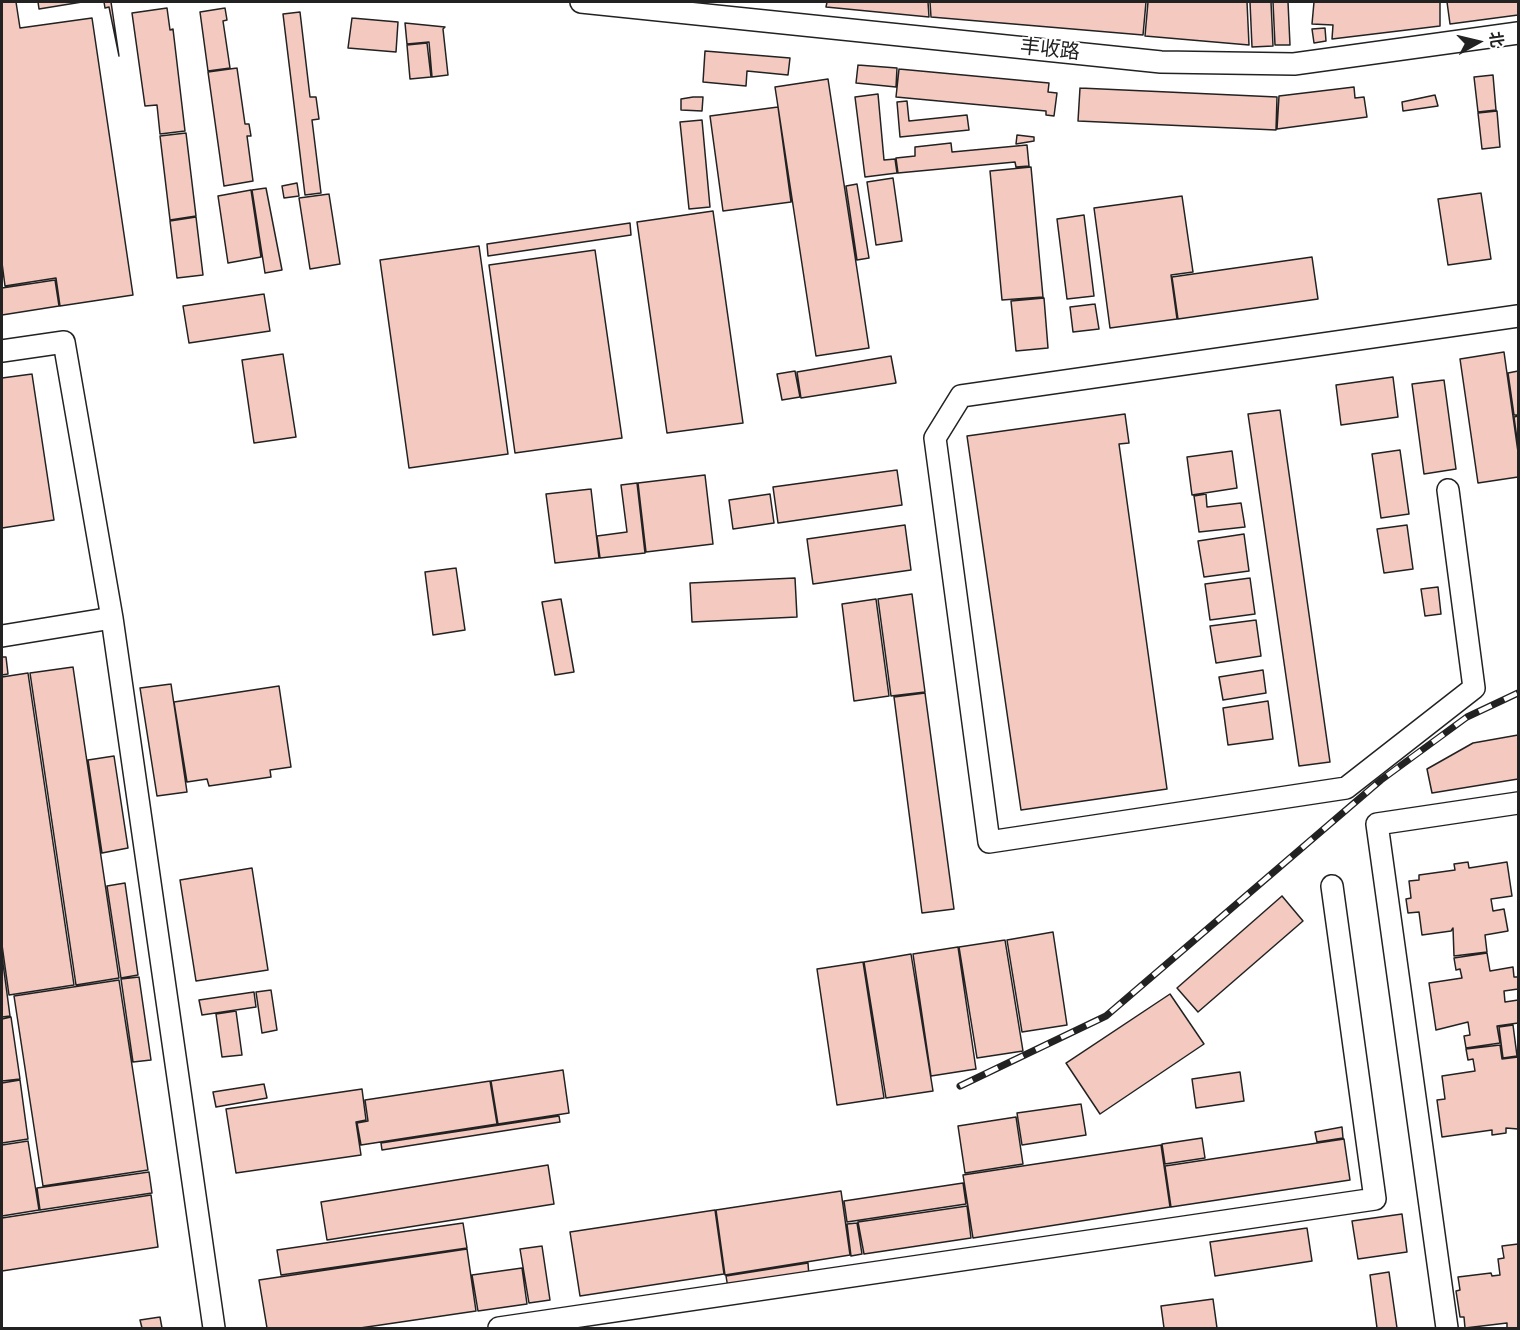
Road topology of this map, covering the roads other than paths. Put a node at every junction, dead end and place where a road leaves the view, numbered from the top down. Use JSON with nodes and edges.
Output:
{"nodes":[{"id":1,"x":581,"y":2,"type":"edge"},
{"id":2,"x":1518,"y":33,"type":"edge"},
{"id":3,"x":1518,"y":316,"type":"edge"},
{"id":4,"x":2,"y":351,"type":"edge"},
{"id":5,"x":1448,"y":490,"type":"dead end"},
{"id":6,"x":112,"y":618,"type":"junction"},
{"id":7,"x":2,"y":636,"type":"edge"},
{"id":8,"x":1518,"y":803,"type":"edge"},
{"id":9,"x":1332,"y":886,"type":"dead end"},
{"id":10,"x":214,"y":1329,"type":"edge"},
{"id":11,"x":499,"y":1329,"type":"edge"},
{"id":12,"x":1447,"y":1329,"type":"edge"}],
"edges":[{"from":1,"to":2,"type":"street","name":"丰收路"},
{"from":3,"to":5,"type":"street"},
{"from":4,"to":6,"type":"street"},
{"from":6,"to":7,"type":"street"},
{"from":6,"to":10,"type":"street"},
{"from":8,"to":12,"type":"street"},
{"from":9,"to":11,"type":"street"}]}
